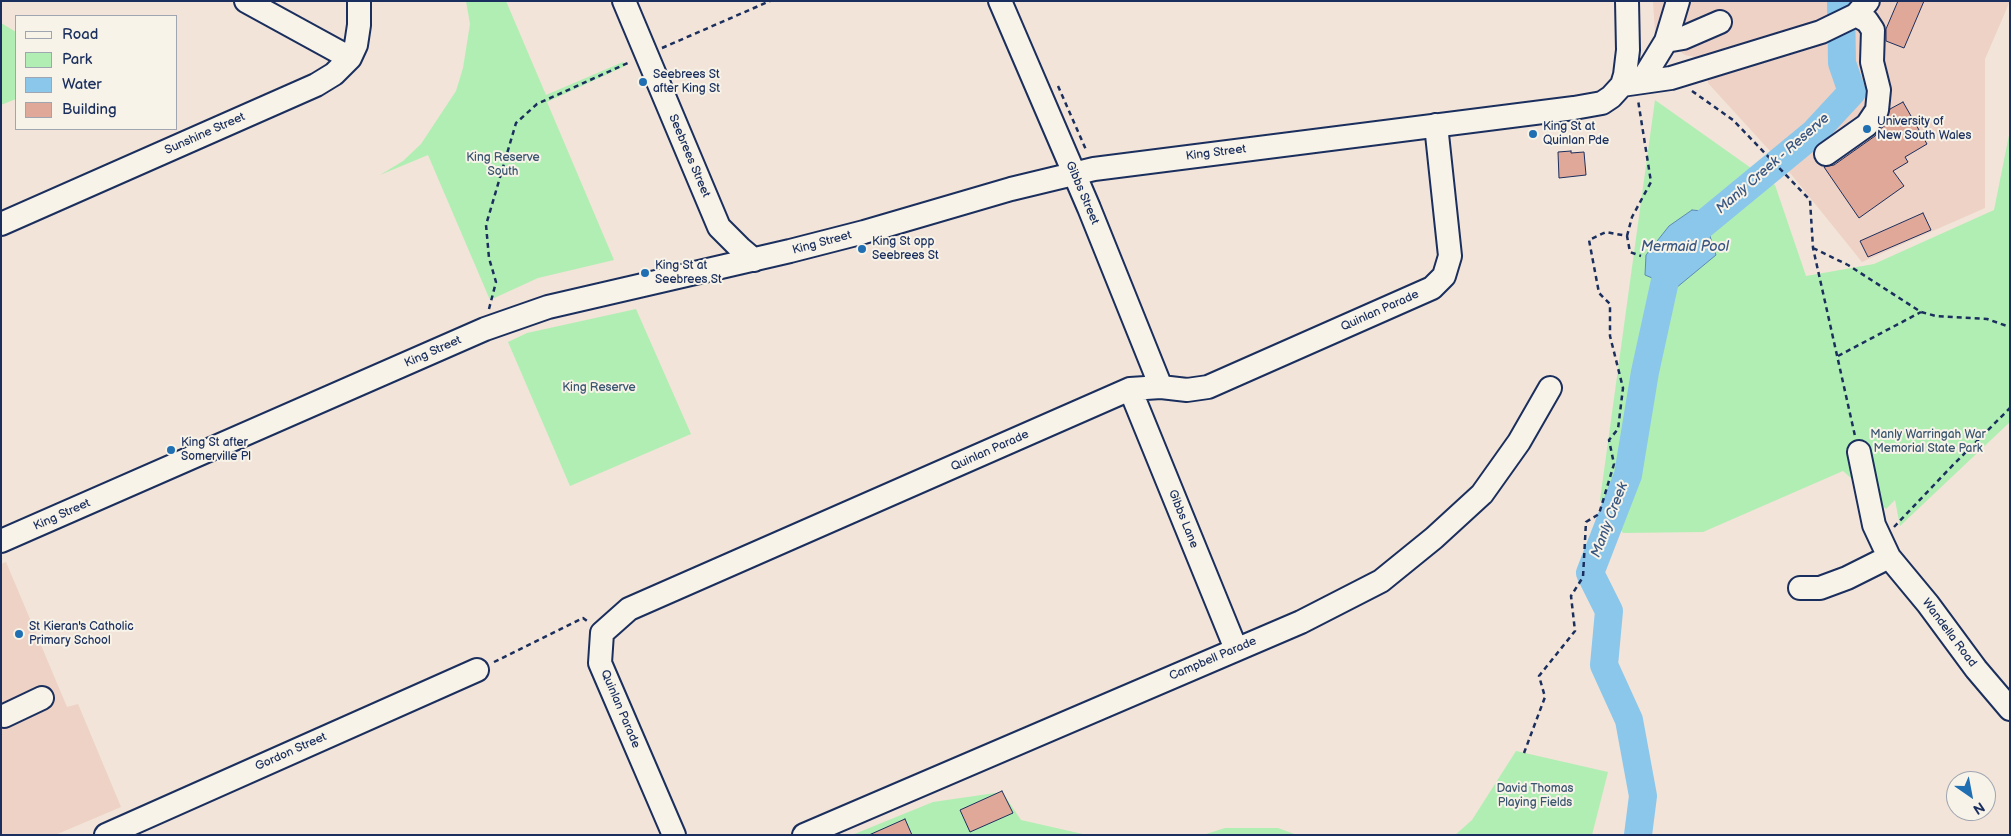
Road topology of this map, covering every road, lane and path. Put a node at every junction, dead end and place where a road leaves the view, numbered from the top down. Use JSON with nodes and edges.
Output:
{"nodes":[{"id":1,"x":246,"y":1,"type":"edge"},
{"id":2,"x":358,"y":1,"type":"edge"},
{"id":3,"x":624,"y":1,"type":"edge"},
{"id":4,"x":770,"y":1,"type":"edge"},
{"id":5,"x":1000,"y":1,"type":"edge"},
{"id":6,"x":1627,"y":1,"type":"edge"},
{"id":7,"x":1678,"y":1,"type":"edge"},
{"id":8,"x":1862,"y":8,"type":"edge"},
{"id":9,"x":1720,"y":22,"type":"dead end"},
{"id":10,"x":1666,"y":41,"type":"junction"},
{"id":11,"x":647,"y":55,"type":"junction"},
{"id":12,"x":350,"y":58,"type":"junction"},
{"id":13,"x":1671,"y":78,"type":"junction"},
{"id":14,"x":1631,"y":83,"type":"junction"},
{"id":15,"x":1436,"y":125,"type":"junction"},
{"id":16,"x":1826,"y":154,"type":"dead end"},
{"id":17,"x":1073,"y":173,"type":"junction"},
{"id":18,"x":1,"y":224,"type":"edge"},
{"id":19,"x":719,"y":227,"type":"junction"},
{"id":20,"x":1627,"y":236,"type":"junction"},
{"id":21,"x":1813,"y":248,"type":"junction"},
{"id":22,"x":1640,"y":256,"type":"dead end"},
{"id":23,"x":754,"y":260,"type":"junction"},
{"id":24,"x":711,"y":270,"type":"junction"},
{"id":25,"x":488,"y":312,"type":"dead end"},
{"id":26,"x":1921,"y":312,"type":"junction"},
{"id":27,"x":2010,"y":327,"type":"edge"},
{"id":28,"x":1838,"y":356,"type":"junction"},
{"id":29,"x":1161,"y":387,"type":"junction"},
{"id":30,"x":1550,"y":388,"type":"dead end"},
{"id":31,"x":1130,"y":389,"type":"junction"},
{"id":32,"x":2010,"y":408,"type":"edge"},
{"id":33,"x":1858,"y":452,"type":"joint"},
{"id":34,"x":1,"y":541,"type":"edge"},
{"id":35,"x":1885,"y":549,"type":"junction"},
{"id":36,"x":1800,"y":588,"type":"dead end"},
{"id":37,"x":602,"y":633,"type":"junction"},
{"id":38,"x":1236,"y":649,"type":"junction"},
{"id":39,"x":476,"y":670,"type":"joint"},
{"id":40,"x":42,"y":698,"type":"dead end"},
{"id":41,"x":2010,"y":709,"type":"edge"},
{"id":42,"x":4,"y":716,"type":"dead end"},
{"id":43,"x":1524,"y":753,"type":"dead end"},
{"id":44,"x":106,"y":835,"type":"edge"},
{"id":45,"x":674,"y":835,"type":"edge"},
{"id":46,"x":804,"y":835,"type":"edge"}],
"edges":[{"from":1,"to":12,"type":"street"},
{"from":2,"to":12,"type":"street","name":"Sunshine Street"},
{"from":3,"to":11,"type":"street","name":"Seebrees Street"},
{"from":4,"to":11,"type":"path"},
{"from":5,"to":17,"type":"street","name":"Gibbs Street"},
{"from":6,"to":14,"type":"street"},
{"from":7,"to":10,"type":"street","name":"King Street"},
{"from":8,"to":13,"type":"street"},
{"from":8,"to":16,"type":"street"},
{"from":9,"to":10,"type":"street"},
{"from":10,"to":14,"type":"street","name":"King Street"},
{"from":11,"to":19,"type":"street","name":"Seebrees Street"},
{"from":11,"to":25,"type":"path"},
{"from":12,"to":18,"type":"street","name":"Sunshine Street"},
{"from":13,"to":14,"type":"street"},
{"from":13,"to":21,"type":"path"},
{"from":14,"to":15,"type":"street","name":"King Street"},
{"from":14,"to":20,"type":"path"},
{"from":15,"to":17,"type":"street","name":"King Street"},
{"from":15,"to":29,"type":"street","name":"Quinlan Parade"},
{"from":17,"to":23,"type":"street","name":"King Street"},
{"from":17,"to":29,"type":"street","name":"Gibbs Street"},
{"from":19,"to":23,"type":"street","name":"Seebrees Street"},
{"from":19,"to":24,"type":"street","name":"Seebrees Street"},
{"from":20,"to":22,"type":"path"},
{"from":20,"to":43,"type":"path"},
{"from":21,"to":26,"type":"path"},
{"from":21,"to":28,"type":"path"},
{"from":23,"to":24,"type":"street","name":"King Street"},
{"from":24,"to":34,"type":"street","name":"King Street"},
{"from":26,"to":27,"type":"path"},
{"from":26,"to":28,"type":"path"},
{"from":28,"to":33,"type":"path"},
{"from":29,"to":31,"type":"street","name":"Quinlan Parade"},
{"from":30,"to":38,"type":"street","name":"Campbell Parade"},
{"from":31,"to":37,"type":"street","name":"Quinlan Parade"},
{"from":31,"to":38,"type":"street","name":"Gibbs Lane"},
{"from":32,"to":35,"type":"path"},
{"from":33,"to":35,"type":"street","name":"Wandella Road"},
{"from":35,"to":36,"type":"street"},
{"from":35,"to":41,"type":"street","name":"Wandella Road"},
{"from":37,"to":39,"type":"path"},
{"from":37,"to":45,"type":"street","name":"Quinlan Parade"},
{"from":38,"to":46,"type":"street","name":"Campbell Parade"},
{"from":39,"to":44,"type":"street","name":"Gordon Street"},
{"from":40,"to":42,"type":"street"}]}
